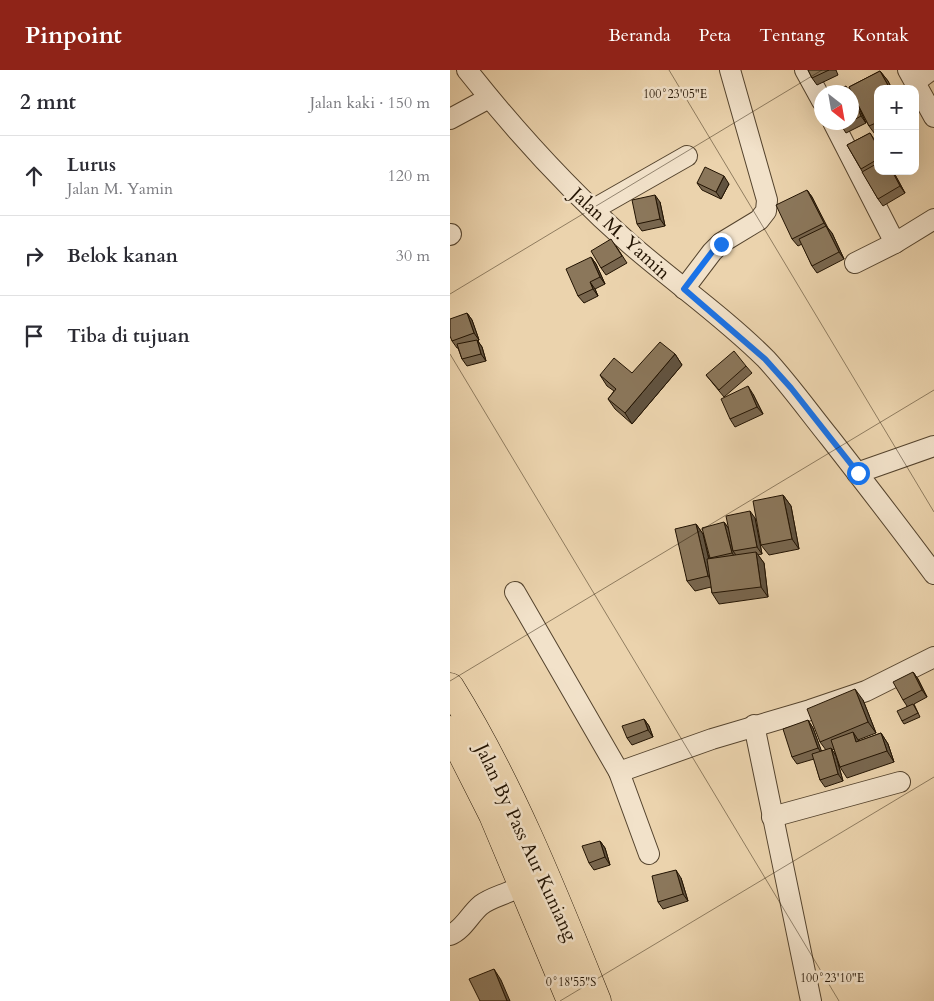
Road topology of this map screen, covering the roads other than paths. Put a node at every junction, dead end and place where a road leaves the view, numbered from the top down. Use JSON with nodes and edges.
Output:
{"nodes":[{"id":1,"x":467,"y":70,"type":"edge"},
{"id":2,"x":730,"y":70,"type":"edge"},
{"id":3,"x":806,"y":70,"type":"edge"},
{"id":4,"x":931,"y":70,"type":"edge"},
{"id":5,"x":911,"y":76,"type":"edge"},
{"id":6,"x":814,"y":86,"type":"edge"},
{"id":7,"x":489,"y":98,"type":"junction"},
{"id":8,"x":934,"y":117,"type":"edge"},
{"id":9,"x":450,"y":119,"type":"edge"},
{"id":10,"x":837,"y":130,"type":"edge"},
{"id":11,"x":687,"y":156,"type":"dead end"},
{"id":12,"x":594,"y":210,"type":"junction"},
{"id":13,"x":934,"y":219,"type":"edge"},
{"id":14,"x":896,"y":243,"type":"junction"},
{"id":15,"x":856,"y":262,"type":"dead end"},
{"id":16,"x":684,"y":289,"type":"junction"},
{"id":17,"x":934,"y":446,"type":"edge"},
{"id":18,"x":858,"y":473,"type":"junction"},
{"id":19,"x":934,"y":574,"type":"edge"},
{"id":20,"x":515,"y":592,"type":"dead end"},
{"id":21,"x":934,"y":657,"type":"edge"},
{"id":22,"x":450,"y":687,"type":"edge"},
{"id":23,"x":450,"y":710,"type":"edge"},
{"id":24,"x":754,"y":725,"type":"junction"},
{"id":25,"x":450,"y":730,"type":"edge"},
{"id":26,"x":450,"y":754,"type":"edge"},
{"id":27,"x":619,"y":772,"type":"junction"},
{"id":28,"x":900,"y":782,"type":"dead end"},
{"id":29,"x":772,"y":817,"type":"junction"},
{"id":30,"x":649,"y":854,"type":"dead end"},
{"id":31,"x":513,"y":890,"type":"junction"},
{"id":32,"x":450,"y":936,"type":"edge"},
{"id":33,"x":559,"y":1001,"type":"edge"},
{"id":34,"x":571,"y":1001,"type":"edge"},
{"id":35,"x":582,"y":1001,"type":"edge"},
{"id":36,"x":597,"y":1001,"type":"edge"},
{"id":37,"x":811,"y":1001,"type":"edge"}],
"edges":[{"from":1,"to":7,"type":"street","name":"Jalan M. Yamin"},
{"from":2,"to":16,"type":"street"},
{"from":3,"to":6,"type":"street"},
{"from":4,"to":5,"type":"street"},
{"from":5,"to":8,"type":"street"},
{"from":7,"to":9,"type":"street"},
{"from":7,"to":12,"type":"street","name":"Jalan M. Yamin"},
{"from":10,"to":14,"type":"street"},
{"from":11,"to":12,"type":"street"},
{"from":12,"to":16,"type":"street","name":"Jalan M. Yamin"},
{"from":13,"to":14,"type":"street"},
{"from":14,"to":15,"type":"street"},
{"from":16,"to":18,"type":"street","name":"Jalan M. Yamin"},
{"from":17,"to":18,"type":"street"},
{"from":18,"to":19,"type":"street","name":"Jalan M. Yamin"},
{"from":20,"to":27,"type":"street"},
{"from":21,"to":24,"type":"street"},
{"from":22,"to":36,"type":"highway","name":"Jalan By Pass Aur Kuniang"},
{"from":23,"to":35,"type":"highway","name":"Jalan By Pass Aur Kuniang"},
{"from":24,"to":27,"type":"street"},
{"from":24,"to":29,"type":"street"},
{"from":25,"to":34,"type":"highway","name":"Jalan By Pass Aur Kuniang"},
{"from":26,"to":31,"type":"highway","name":"Jalan By Pass Aur Kuniang"},
{"from":27,"to":30,"type":"street"},
{"from":28,"to":29,"type":"street"},
{"from":29,"to":37,"type":"street"},
{"from":31,"to":32,"type":"street"},
{"from":31,"to":33,"type":"highway","name":"Jalan By Pass Aur Kuniang"}]}
